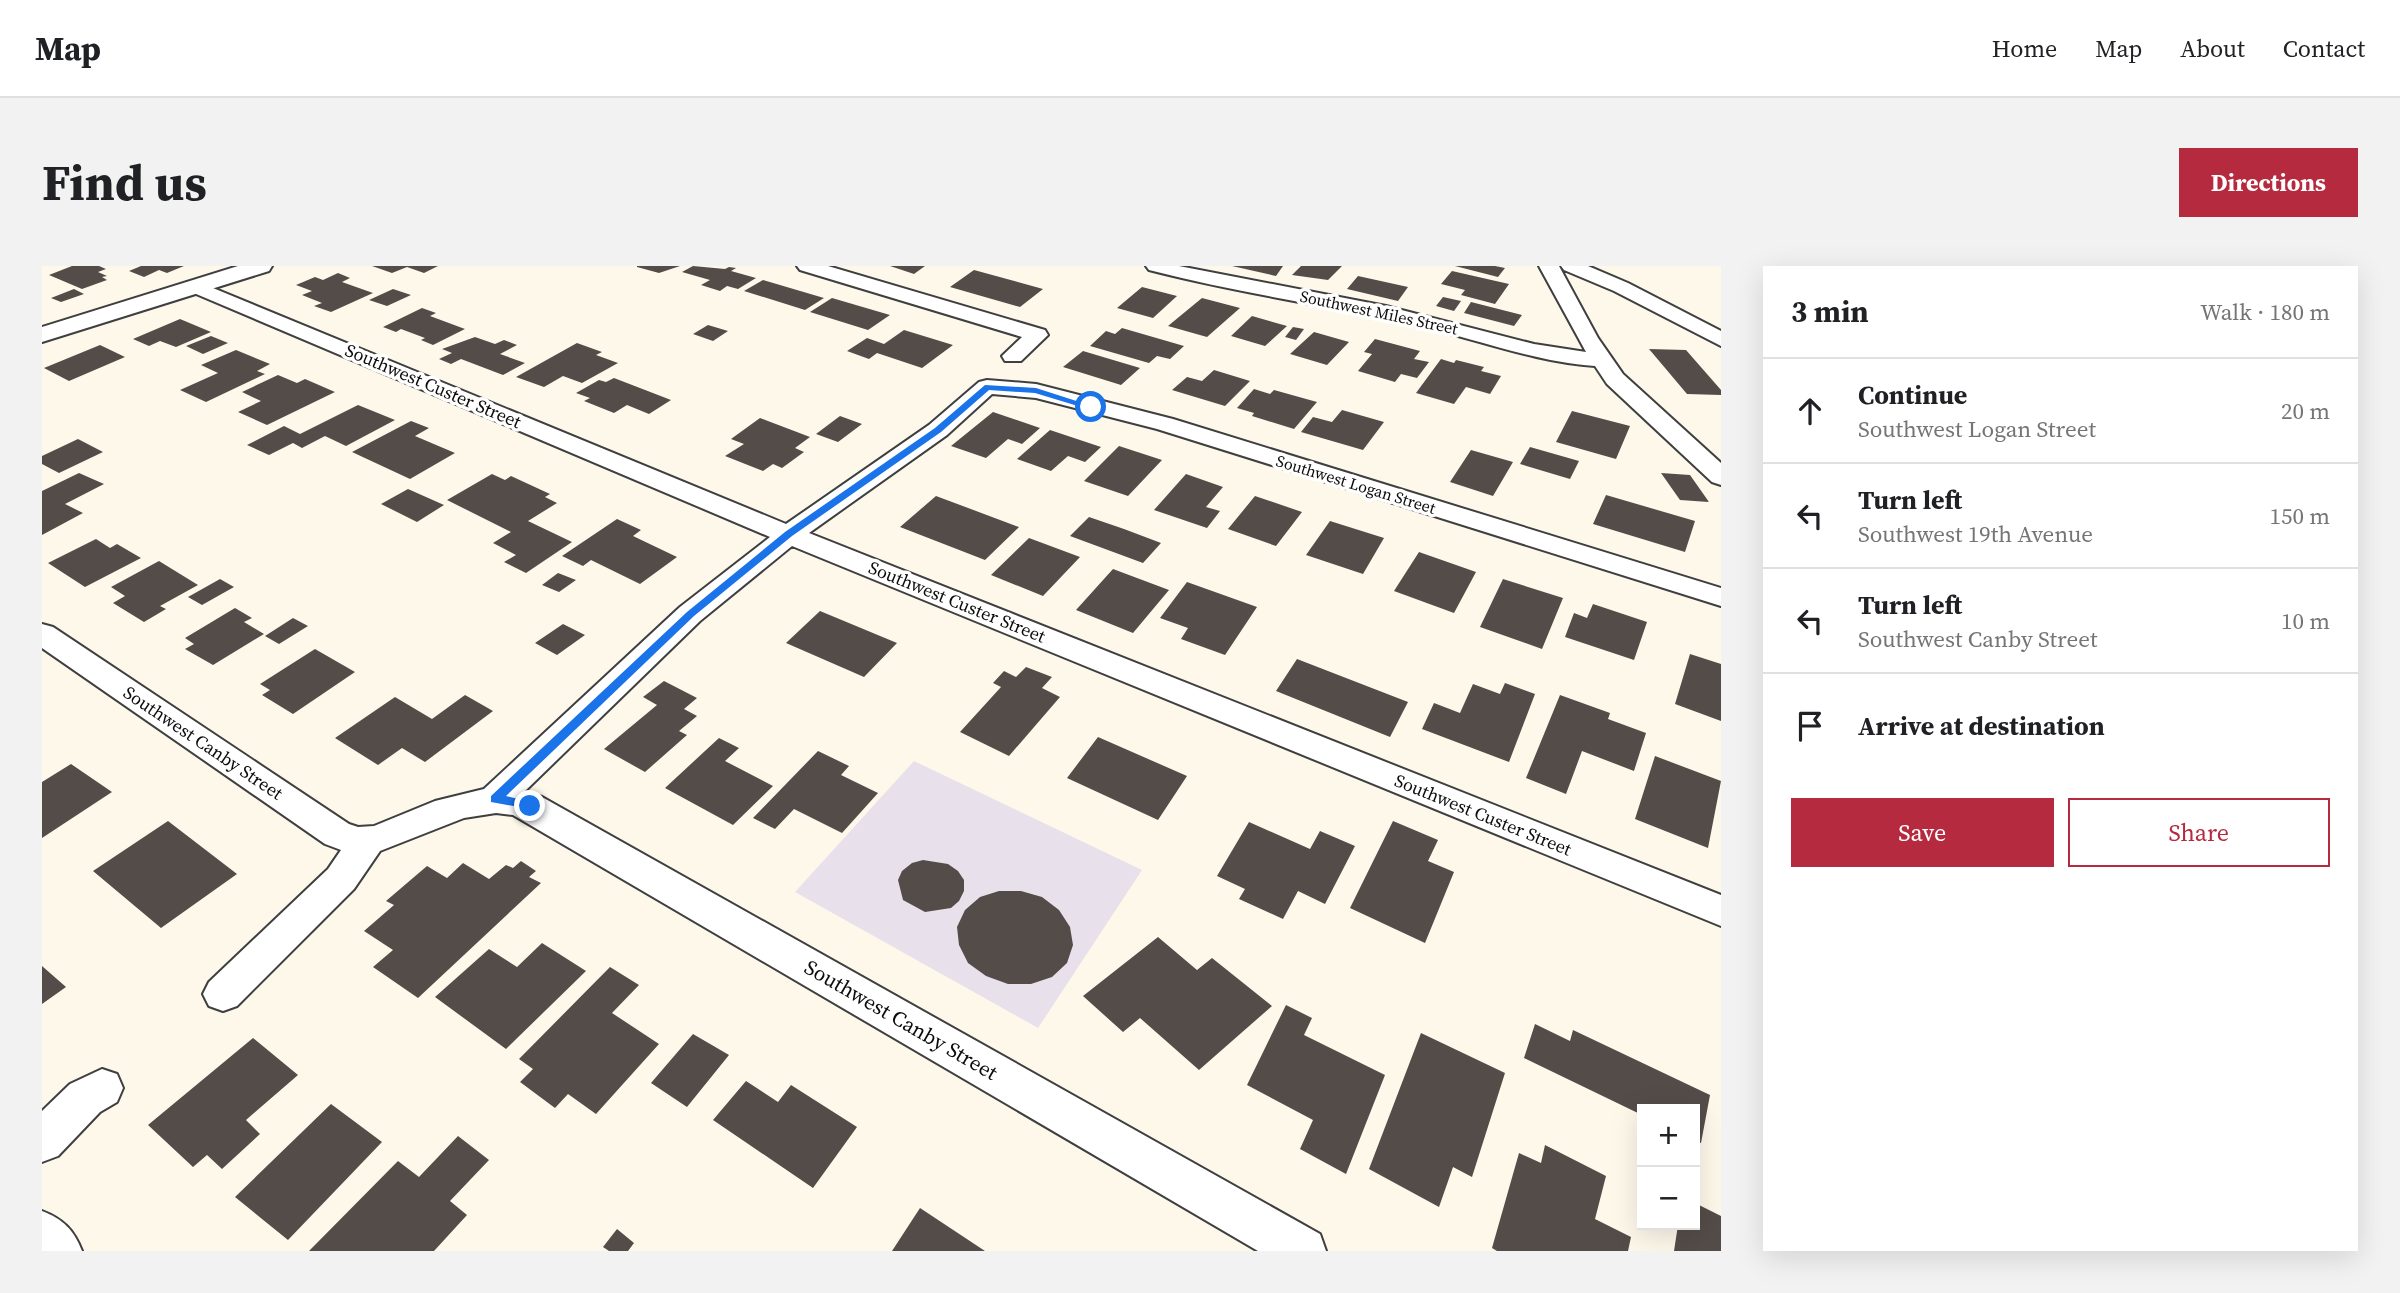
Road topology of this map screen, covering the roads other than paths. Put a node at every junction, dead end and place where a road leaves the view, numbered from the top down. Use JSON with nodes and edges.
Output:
{"nodes":[{"id":1,"x":261,"y":266,"type":"edge"},
{"id":2,"x":807,"y":266,"type":"edge"},
{"id":3,"x":1156,"y":266,"type":"edge"},
{"id":4,"x":1549,"y":266,"type":"edge"},
{"id":5,"x":1571,"y":266,"type":"edge"},
{"id":6,"x":196,"y":287,"type":"junction"},
{"id":7,"x":42,"y":335,"type":"edge"},
{"id":8,"x":1721,"y":340,"type":"edge"},
{"id":9,"x":1013,"y":356,"type":"dead end"},
{"id":10,"x":1601,"y":360,"type":"junction"},
{"id":11,"x":1721,"y":477,"type":"edge"},
{"id":12,"x":789,"y":534,"type":"junction"},
{"id":13,"x":1721,"y":597,"type":"edge"},
{"id":14,"x":42,"y":634,"type":"edge"},
{"id":15,"x":495,"y":799,"type":"junction"},
{"id":16,"x":368,"y":840,"type":"junction"},
{"id":17,"x":1721,"y":911,"type":"edge"},
{"id":18,"x":223,"y":994,"type":"dead end"},
{"id":19,"x":102,"y":1088,"type":"dead end"},
{"id":20,"x":42,"y":1141,"type":"edge"},
{"id":21,"x":42,"y":1234,"type":"edge"},
{"id":22,"x":59,"y":1251,"type":"edge"},
{"id":23,"x":1303,"y":1251,"type":"edge"}],
"edges":[{"from":1,"to":6,"type":"street"},
{"from":2,"to":9,"type":"street"},
{"from":3,"to":10,"type":"street","name":"Southwest Miles Street"},
{"from":4,"to":10,"type":"street"},
{"from":5,"to":8,"type":"street"},
{"from":6,"to":7,"type":"street"},
{"from":6,"to":12,"type":"street","name":"Southwest Custer Street"},
{"from":10,"to":11,"type":"street"},
{"from":12,"to":13,"type":"street","name":"Southwest Logan Street"},
{"from":12,"to":15,"type":"street"},
{"from":12,"to":17,"type":"street","name":"Southwest Custer Street"},
{"from":14,"to":16,"type":"street","name":"Southwest Canby Street"},
{"from":15,"to":16,"type":"street"},
{"from":15,"to":23,"type":"street","name":"Southwest Canby Street"},
{"from":16,"to":18,"type":"street"},
{"from":19,"to":20,"type":"street"},
{"from":21,"to":22,"type":"street"}]}
